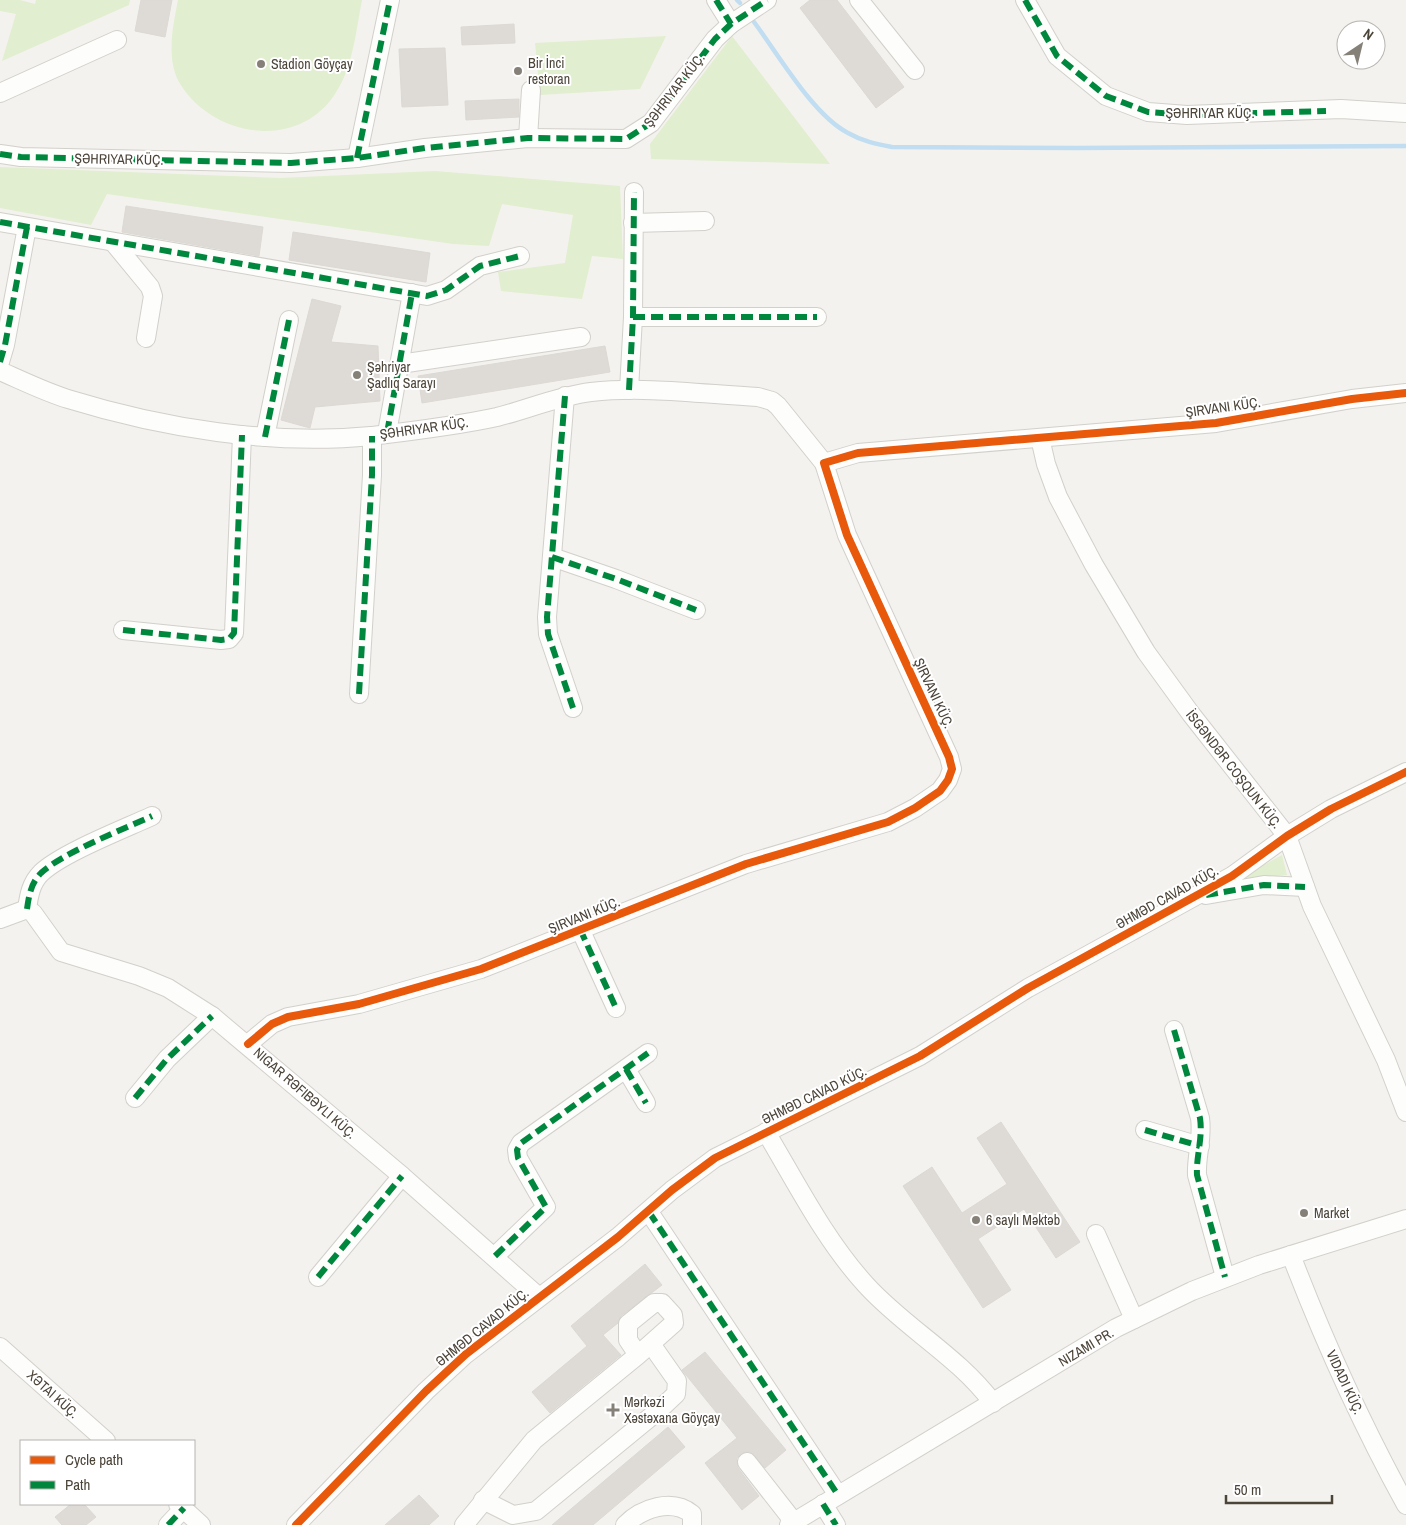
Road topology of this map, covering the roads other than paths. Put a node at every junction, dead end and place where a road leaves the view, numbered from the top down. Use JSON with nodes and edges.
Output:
{"nodes":[{"id":1,"x":390,"y":0,"type":"edge"},
{"id":2,"x":716,"y":0,"type":"edge"},
{"id":3,"x":767,"y":0,"type":"edge"},
{"id":4,"x":859,"y":0,"type":"edge"},
{"id":5,"x":1025,"y":0,"type":"edge"},
{"id":6,"x":731,"y":24,"type":"junction"},
{"id":7,"x":117,"y":40,"type":"dead end"},
{"id":8,"x":915,"y":70,"type":"dead end"},
{"id":9,"x":531,"y":90,"type":"dead end"},
{"id":10,"x":0,"y":93,"type":"edge"},
{"id":11,"x":1406,"y":114,"type":"edge"},
{"id":12,"x":528,"y":138,"type":"junction"},
{"id":13,"x":0,"y":154,"type":"edge"},
{"id":14,"x":357,"y":158,"type":"junction"},
{"id":15,"x":634,"y":192,"type":"dead end"},
{"id":16,"x":705,"y":221,"type":"dead end"},
{"id":17,"x":0,"y":222,"type":"edge"},
{"id":18,"x":633,"y":223,"type":"junction"},
{"id":19,"x":27,"y":227,"type":"junction"},
{"id":20,"x":113,"y":242,"type":"junction"},
{"id":21,"x":520,"y":256,"type":"dead end"},
{"id":22,"x":412,"y":294,"type":"junction"},
{"id":23,"x":633,"y":317,"type":"junction"},
{"id":24,"x":817,"y":317,"type":"dead end"},
{"id":25,"x":289,"y":320,"type":"dead end"},
{"id":26,"x":580,"y":337,"type":"dead end"},
{"id":27,"x":146,"y":338,"type":"dead end"},
{"id":28,"x":0,"y":362,"type":"edge"},
{"id":29,"x":400,"y":364,"type":"junction"},
{"id":30,"x":0,"y":371,"type":"edge"},
{"id":31,"x":629,"y":390,"type":"junction"},
{"id":32,"x":1406,"y":394,"type":"edge"},
{"id":33,"x":565,"y":396,"type":"junction"},
{"id":34,"x":379,"y":434,"type":"junction"},
{"id":35,"x":242,"y":435,"type":"junction"},
{"id":36,"x":265,"y":436,"type":"junction"},
{"id":37,"x":1040,"y":438,"type":"junction"},
{"id":38,"x":824,"y":463,"type":"junction"},
{"id":39,"x":552,"y":557,"type":"junction"},
{"id":40,"x":696,"y":610,"type":"dead end"},
{"id":41,"x":123,"y":630,"type":"dead end"},
{"id":42,"x":359,"y":694,"type":"dead end"},
{"id":43,"x":573,"y":708,"type":"dead end"},
{"id":44,"x":1406,"y":772,"type":"edge"},
{"id":45,"x":152,"y":816,"type":"dead end"},
{"id":46,"x":1287,"y":836,"type":"junction"},
{"id":47,"x":1305,"y":887,"type":"junction"},
{"id":48,"x":1193,"y":898,"type":"junction"},
{"id":49,"x":27,"y":908,"type":"junction"},
{"id":50,"x":0,"y":919,"type":"edge"},
{"id":51,"x":580,"y":929,"type":"junction"},
{"id":52,"x":616,"y":1008,"type":"dead end"},
{"id":53,"x":212,"y":1016,"type":"junction"},
{"id":54,"x":1174,"y":1030,"type":"dead end"},
{"id":55,"x":248,"y":1044,"type":"junction"},
{"id":56,"x":648,"y":1053,"type":"dead end"},
{"id":57,"x":626,"y":1069,"type":"junction"},
{"id":58,"x":135,"y":1098,"type":"dead end"},
{"id":59,"x":646,"y":1103,"type":"dead end"},
{"id":60,"x":1406,"y":1112,"type":"edge"},
{"id":61,"x":1145,"y":1130,"type":"dead end"},
{"id":62,"x":766,"y":1132,"type":"junction"},
{"id":63,"x":1200,"y":1146,"type":"junction"},
{"id":64,"x":402,"y":1176,"type":"junction"},
{"id":65,"x":649,"y":1212,"type":"junction"},
{"id":66,"x":1406,"y":1219,"type":"edge"},
{"id":67,"x":1096,"y":1234,"type":"dead end"},
{"id":68,"x":1291,"y":1255,"type":"junction"},
{"id":69,"x":495,"y":1256,"type":"junction"},
{"id":70,"x":1225,"y":1277,"type":"junction"},
{"id":71,"x":318,"y":1278,"type":"dead end"},
{"id":72,"x":539,"y":1297,"type":"junction"},
{"id":73,"x":1134,"y":1319,"type":"junction"},
{"id":74,"x":0,"y":1347,"type":"edge"},
{"id":75,"x":993,"y":1403,"type":"junction"},
{"id":76,"x":105,"y":1440,"type":"edge"},
{"id":77,"x":747,"y":1462,"type":"dead end"},
{"id":78,"x":483,"y":1500,"type":"junction"},
{"id":79,"x":831,"y":1500,"type":"junction"},
{"id":80,"x":1406,"y":1505,"type":"edge"},
{"id":81,"x":181,"y":1506,"type":"edge"},
{"id":82,"x":791,"y":1524,"type":"edge"},
{"id":83,"x":168,"y":1525,"type":"edge"},
{"id":84,"x":201,"y":1525,"type":"edge"},
{"id":85,"x":296,"y":1525,"type":"edge"},
{"id":86,"x":464,"y":1525,"type":"edge"},
{"id":87,"x":624,"y":1525,"type":"edge"},
{"id":88,"x":692,"y":1525,"type":"edge"},
{"id":89,"x":836,"y":1525,"type":"edge"}],
"edges":[{"from":1,"to":14,"type":"street"},
{"from":2,"to":6,"type":"street"},
{"from":3,"to":6,"type":"street","name":"ŞƏHRIYAR KÜÇ."},
{"from":4,"to":8,"type":"street"},
{"from":5,"to":11,"type":"street","name":"ŞƏHRIYAR KÜÇ."},
{"from":6,"to":12,"type":"street","name":"ŞƏHRIYAR KÜÇ."},
{"from":7,"to":10,"type":"street"},
{"from":9,"to":12,"type":"street"},
{"from":12,"to":14,"type":"street","name":"ŞƏHRIYAR KÜÇ."},
{"from":13,"to":14,"type":"street","name":"ŞƏHRIYAR KÜÇ."},
{"from":15,"to":18,"type":"street"},
{"from":16,"to":18,"type":"street"},
{"from":17,"to":19,"type":"street"},
{"from":18,"to":23,"type":"street"},
{"from":19,"to":20,"type":"street"},
{"from":19,"to":28,"type":"street"},
{"from":20,"to":22,"type":"street"},
{"from":20,"to":27,"type":"street"},
{"from":21,"to":22,"type":"street"},
{"from":22,"to":29,"type":"street"},
{"from":23,"to":24,"type":"street"},
{"from":23,"to":31,"type":"street"},
{"from":25,"to":36,"type":"street"},
{"from":26,"to":29,"type":"street"},
{"from":29,"to":34,"type":"street"},
{"from":30,"to":35,"type":"street","name":"ŞƏHRIYAR KÜÇ."},
{"from":31,"to":33,"type":"street","name":"ŞƏHRIYAR KÜÇ."},
{"from":31,"to":38,"type":"street","name":"ŞƏHRIYAR KÜÇ."},
{"from":32,"to":37,"type":"street","name":"ŞIRVANI KÜÇ."},
{"from":33,"to":34,"type":"street","name":"ŞƏHRIYAR KÜÇ."},
{"from":33,"to":39,"type":"street"},
{"from":34,"to":36,"type":"street","name":"ŞƏHRIYAR KÜÇ."},
{"from":34,"to":42,"type":"street"},
{"from":35,"to":36,"type":"street","name":"ŞƏHRIYAR KÜÇ."},
{"from":35,"to":41,"type":"street"},
{"from":37,"to":38,"type":"street","name":"ŞIRVANI KÜÇ."},
{"from":37,"to":46,"type":"street","name":"İSGƏNDƏR COŞQUN KÜÇ."},
{"from":38,"to":51,"type":"street","name":"ŞIRVANI KÜÇ."},
{"from":39,"to":40,"type":"street"},
{"from":39,"to":43,"type":"street"},
{"from":44,"to":46,"type":"street","name":"ƏHMƏD CAVAD KÜÇ."},
{"from":45,"to":49,"type":"street"},
{"from":46,"to":47,"type":"street","name":"İSGƏNDƏR COŞQUN KÜÇ."},
{"from":46,"to":48,"type":"street","name":"ƏHMƏD CAVAD KÜÇ."},
{"from":47,"to":48,"type":"street"},
{"from":47,"to":60,"type":"street","name":"İSGƏNDƏR COŞQUN KÜÇ."},
{"from":48,"to":62,"type":"street","name":"ƏHMƏD CAVAD KÜÇ."},
{"from":49,"to":50,"type":"street"},
{"from":49,"to":53,"type":"street","name":"NIGAR RƏFIBƏYLI KÜÇ."},
{"from":51,"to":52,"type":"street"},
{"from":51,"to":55,"type":"street","name":"ŞIRVANI KÜÇ."},
{"from":53,"to":55,"type":"street","name":"NIGAR RƏFIBƏYLI KÜÇ."},
{"from":53,"to":58,"type":"street"},
{"from":54,"to":63,"type":"street"},
{"from":55,"to":64,"type":"street","name":"NIGAR RƏFIBƏYLI KÜÇ."},
{"from":56,"to":57,"type":"street"},
{"from":57,"to":59,"type":"street"},
{"from":57,"to":69,"type":"street"},
{"from":61,"to":63,"type":"street"},
{"from":62,"to":65,"type":"street","name":"ƏHMƏD CAVAD KÜÇ."},
{"from":62,"to":75,"type":"street"},
{"from":63,"to":70,"type":"street"},
{"from":64,"to":69,"type":"street","name":"NIGAR RƏFIBƏYLI KÜÇ."},
{"from":64,"to":71,"type":"street"},
{"from":65,"to":72,"type":"street","name":"ƏHMƏD CAVAD KÜÇ."},
{"from":65,"to":79,"type":"street"},
{"from":66,"to":68,"type":"street","name":"NIZAMI PR."},
{"from":67,"to":73,"type":"street"},
{"from":68,"to":70,"type":"street","name":"NIZAMI PR."},
{"from":68,"to":80,"type":"street","name":"VIDADI KÜÇ."},
{"from":69,"to":72,"type":"street","name":"NIGAR RƏFIBƏYLI KÜÇ."},
{"from":70,"to":73,"type":"street","name":"NIZAMI PR."},
{"from":72,"to":85,"type":"street","name":"ƏHMƏD CAVAD KÜÇ."},
{"from":73,"to":75,"type":"street","name":"NIZAMI PR."},
{"from":74,"to":76,"type":"street","name":"XƏTAI KÜÇ."},
{"from":75,"to":79,"type":"street","name":"NIZAMI PR."},
{"from":77,"to":82,"type":"street"},
{"from":78,"to":78,"type":"street"},
{"from":78,"to":86,"type":"street"},
{"from":79,"to":82,"type":"street","name":"NIZAMI PR."},
{"from":79,"to":89,"type":"street"},
{"from":81,"to":83,"type":"street"},
{"from":81,"to":84,"type":"street"},
{"from":87,"to":88,"type":"street"}]}
